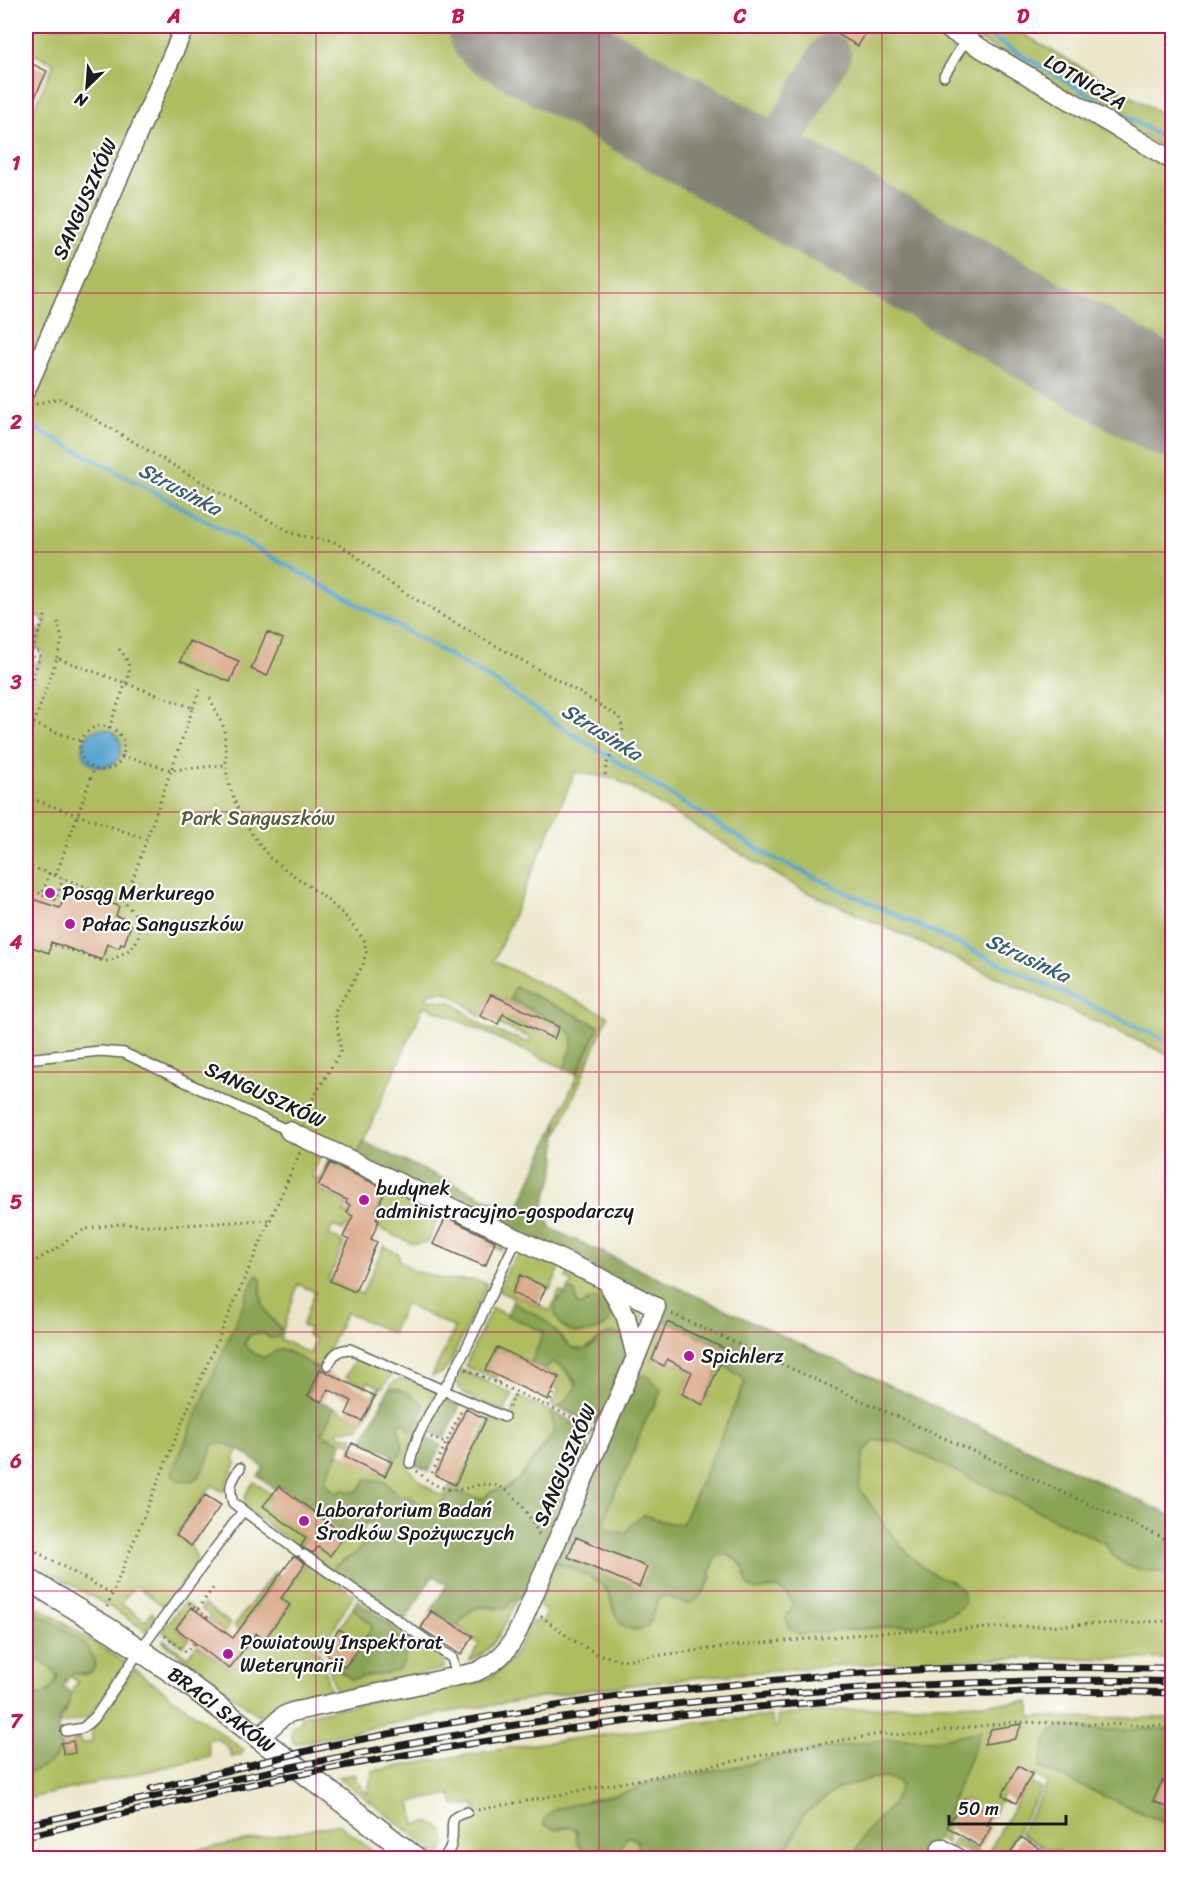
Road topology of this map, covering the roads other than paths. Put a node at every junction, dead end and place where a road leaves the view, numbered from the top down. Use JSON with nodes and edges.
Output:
{"nodes":[{"id":1,"x":185,"y":26,"type":"edge"},
{"id":2,"x":943,"y":26,"type":"edge"},
{"id":3,"x":966,"y":39,"type":"junction"},
{"id":4,"x":944,"y":76,"type":"dead end"},
{"id":5,"x":1173,"y":160,"type":"edge"},
{"id":6,"x":31,"y":397,"type":"edge"},
{"id":7,"x":26,"y":1059,"type":"edge"},
{"id":8,"x":298,"y":1135,"type":"joint"},
{"id":9,"x":517,"y":1239,"type":"junction"},
{"id":10,"x":607,"y":1281,"type":"junction"},
{"id":11,"x":636,"y":1357,"type":"junction"},
{"id":12,"x":328,"y":1365,"type":"dead end"},
{"id":13,"x":443,"y":1389,"type":"junction"},
{"id":14,"x":504,"y":1417,"type":"road end"},
{"id":15,"x":410,"y":1463,"type":"road end"},
{"id":16,"x":240,"y":1468,"type":"dead end"},
{"id":17,"x":243,"y":1511,"type":"junction"},
{"id":18,"x":26,"y":1578,"type":"edge"},
{"id":19,"x":149,"y":1646,"type":"junction"},
{"id":20,"x":452,"y":1658,"type":"junction"},
{"id":21,"x":477,"y":1672,"type":"junction"},
{"id":22,"x":457,"y":1677,"type":"junction"},
{"id":23,"x":66,"y":1731,"type":"dead end"},
{"id":24,"x":259,"y":1738,"type":"junction"},
{"id":25,"x":467,"y":1812,"type":"road end"},
{"id":26,"x":941,"y":1848,"type":"dead end"},
{"id":27,"x":409,"y":1856,"type":"edge"},
{"id":28,"x":444,"y":1858,"type":"edge"},
{"id":29,"x":958,"y":1858,"type":"edge"}],
"edges":[{"from":1,"to":6,"type":"street","name":"SANGUSZKÓW"},
{"from":2,"to":3,"type":"street","name":"LOTNICZA"},
{"from":3,"to":4,"type":"lane"},
{"from":3,"to":5,"type":"street","name":"LOTNICZA"},
{"from":7,"to":8,"type":"lane","name":"SANGUSZKÓW"},
{"from":8,"to":9,"type":"street","name":"SANGUSZKÓW"},
{"from":9,"to":10,"type":"street","name":"SANGUSZKÓW"},
{"from":9,"to":13,"type":"lane"},
{"from":10,"to":11,"type":"street"},
{"from":10,"to":11,"type":"street","name":"SANGUSZKÓW"},
{"from":11,"to":21,"type":"street","name":"SANGUSZKÓW"},
{"from":12,"to":13,"type":"lane"},
{"from":13,"to":14,"type":"lane"},
{"from":13,"to":15,"type":"lane"},
{"from":16,"to":17,"type":"lane"},
{"from":17,"to":19,"type":"lane"},
{"from":17,"to":20,"type":"lane"},
{"from":18,"to":19,"type":"street","name":"BRACI SAKÓW"},
{"from":19,"to":23,"type":"lane"},
{"from":19,"to":24,"type":"street","name":"BRACI SAKÓW"},
{"from":20,"to":21,"type":"lane"},
{"from":20,"to":22,"type":"lane"},
{"from":21,"to":22,"type":"street","name":"SANGUSZKÓW"},
{"from":22,"to":24,"type":"street","name":"SANGUSZKÓW"},
{"from":24,"to":27,"type":"street","name":"BRACI SAKÓW"},
{"from":25,"to":28,"type":"lane"},
{"from":26,"to":29,"type":"street"}]}
